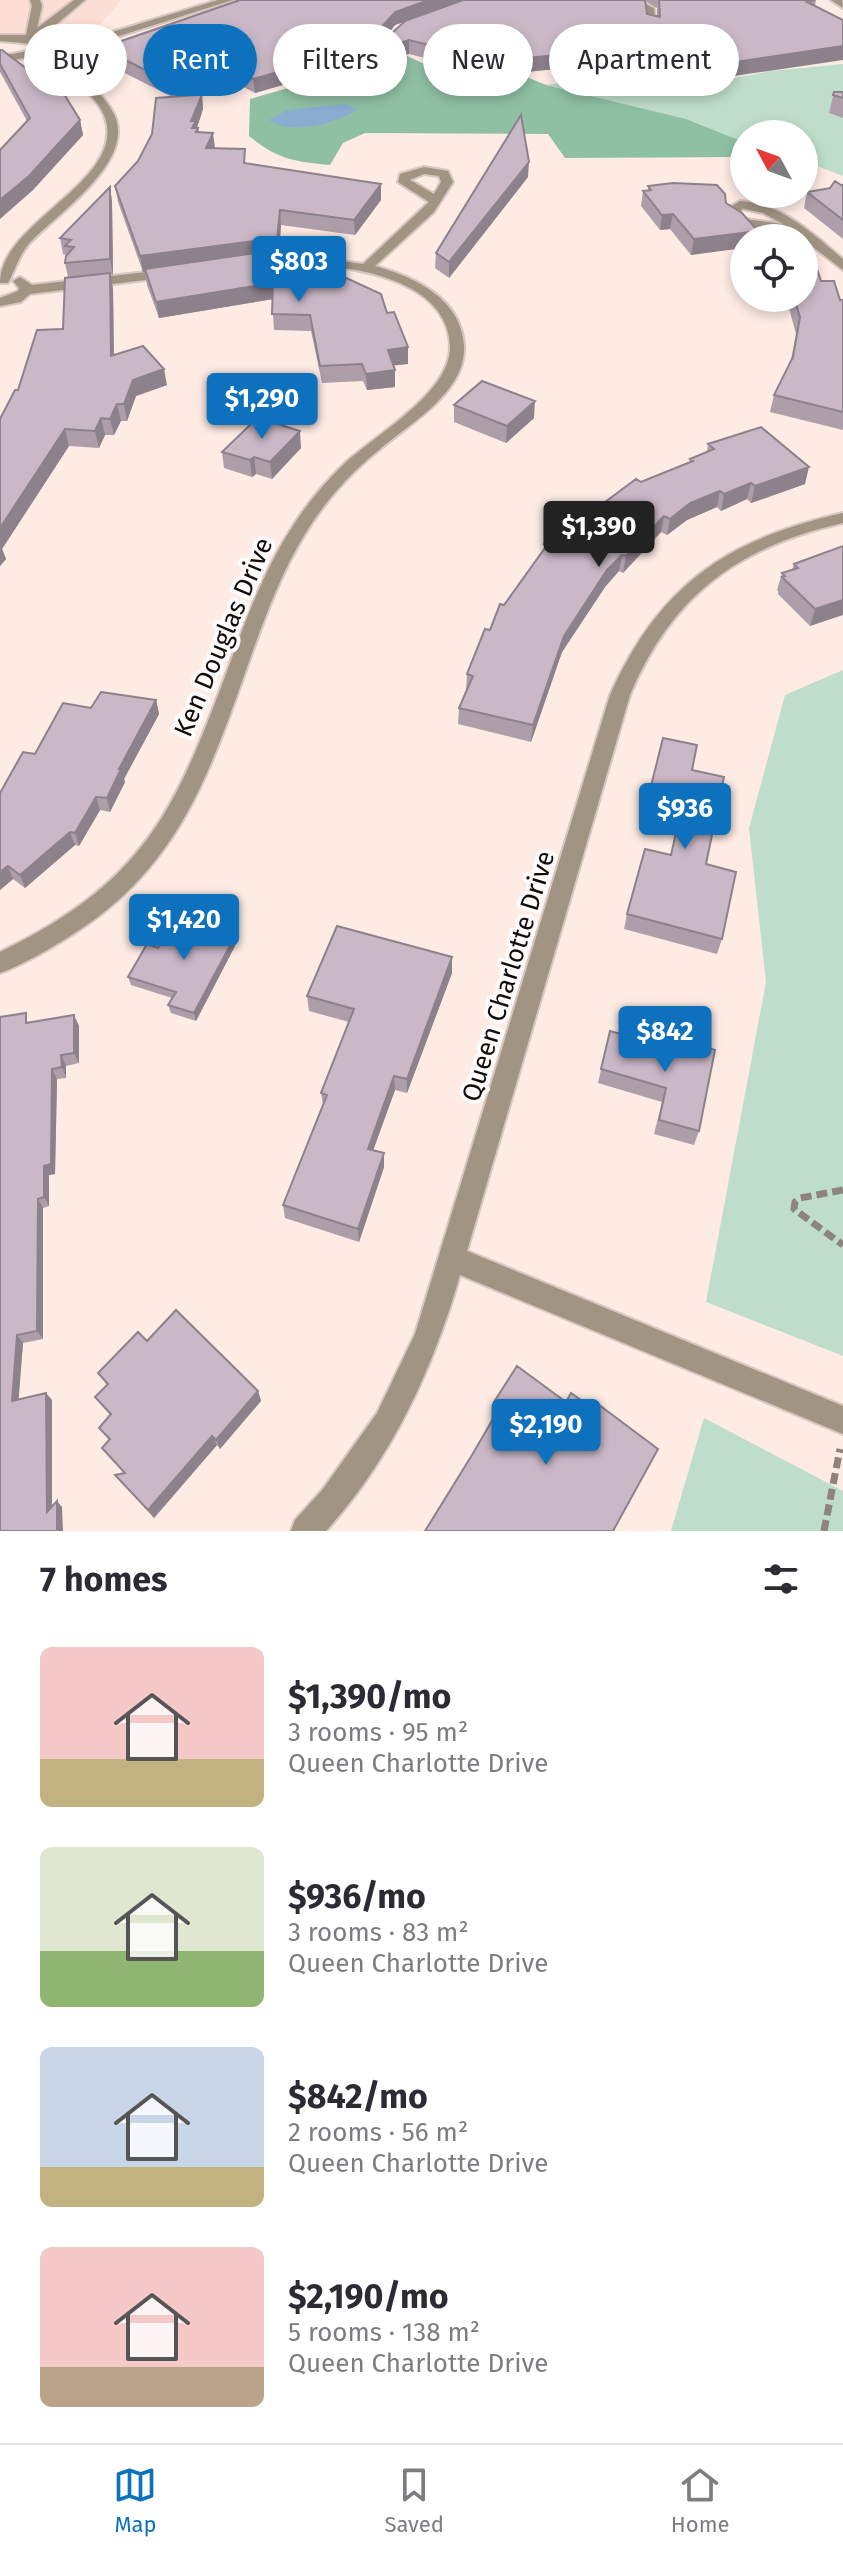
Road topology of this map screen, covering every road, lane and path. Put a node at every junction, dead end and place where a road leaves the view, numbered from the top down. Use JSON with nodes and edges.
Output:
{"nodes":[{"id":1,"x":80,"y":0,"type":"edge"},
{"id":2,"x":228,"y":0,"type":"edge"},
{"id":3,"x":629,"y":0,"type":"edge"},
{"id":4,"x":836,"y":0,"type":"edge"},
{"id":5,"x":36,"y":3,"type":"edge"},
{"id":6,"x":843,"y":5,"type":"edge"},
{"id":7,"x":32,"y":24,"type":"edge"},
{"id":8,"x":48,"y":24,"type":"edge"},
{"id":9,"x":653,"y":24,"type":"edge"},
{"id":10,"x":127,"y":29,"type":"edge"},
{"id":11,"x":0,"y":38,"type":"edge"},
{"id":12,"x":24,"y":38,"type":"edge"},
{"id":13,"x":24,"y":56,"type":"edge"},
{"id":14,"x":0,"y":59,"type":"edge"},
{"id":15,"x":91,"y":96,"type":"edge"},
{"id":16,"x":436,"y":201,"type":"dead end"},
{"id":17,"x":818,"y":246,"type":"edge"},
{"id":18,"x":230,"y":264,"type":"edge"},
{"id":19,"x":843,"y":266,"type":"edge"},
{"id":20,"x":367,"y":267,"type":"junction"},
{"id":21,"x":182,"y":272,"type":"edge"},
{"id":22,"x":2,"y":280,"type":"edge"},
{"id":23,"x":26,"y":290,"type":"junction"},
{"id":24,"x":1,"y":304,"type":"edge"},
{"id":25,"x":843,"y":518,"type":"edge"},
{"id":26,"x":0,"y":963,"type":"edge"},
{"id":27,"x":843,"y":1190,"type":"edge"},
{"id":28,"x":843,"y":1245,"type":"edge"},
{"id":29,"x":452,"y":1258,"type":"junction"},
{"id":30,"x":843,"y":1420,"type":"edge"},
{"id":31,"x":843,"y":1436,"type":"edge"},
{"id":32,"x":306,"y":1531,"type":"edge"},
{"id":33,"x":824,"y":1531,"type":"edge"}],
"edges":[{"from":1,"to":8,"type":"street"},
{"from":2,"to":10,"type":"street"},
{"from":3,"to":9,"type":"street"},
{"from":4,"to":6,"type":"street"},
{"from":5,"to":7,"type":"street"},
{"from":11,"to":12,"type":"street"},
{"from":13,"to":14,"type":"street"},
{"from":15,"to":22,"type":"street"},
{"from":16,"to":20,"type":"street"},
{"from":17,"to":19,"type":"street"},
{"from":18,"to":20,"type":"street","name":"Ken Douglas Drive"},
{"from":20,"to":26,"type":"street","name":"Ken Douglas Drive"},
{"from":21,"to":23,"type":"street"},
{"from":22,"to":23,"type":"street"},
{"from":23,"to":24,"type":"street"},
{"from":25,"to":29,"type":"street","name":"Queen Charlotte Drive"},
{"from":27,"to":28,"type":"path"},
{"from":29,"to":30,"type":"street"},
{"from":29,"to":32,"type":"street","name":"Queen Charlotte Drive"},
{"from":31,"to":33,"type":"path"}]}
